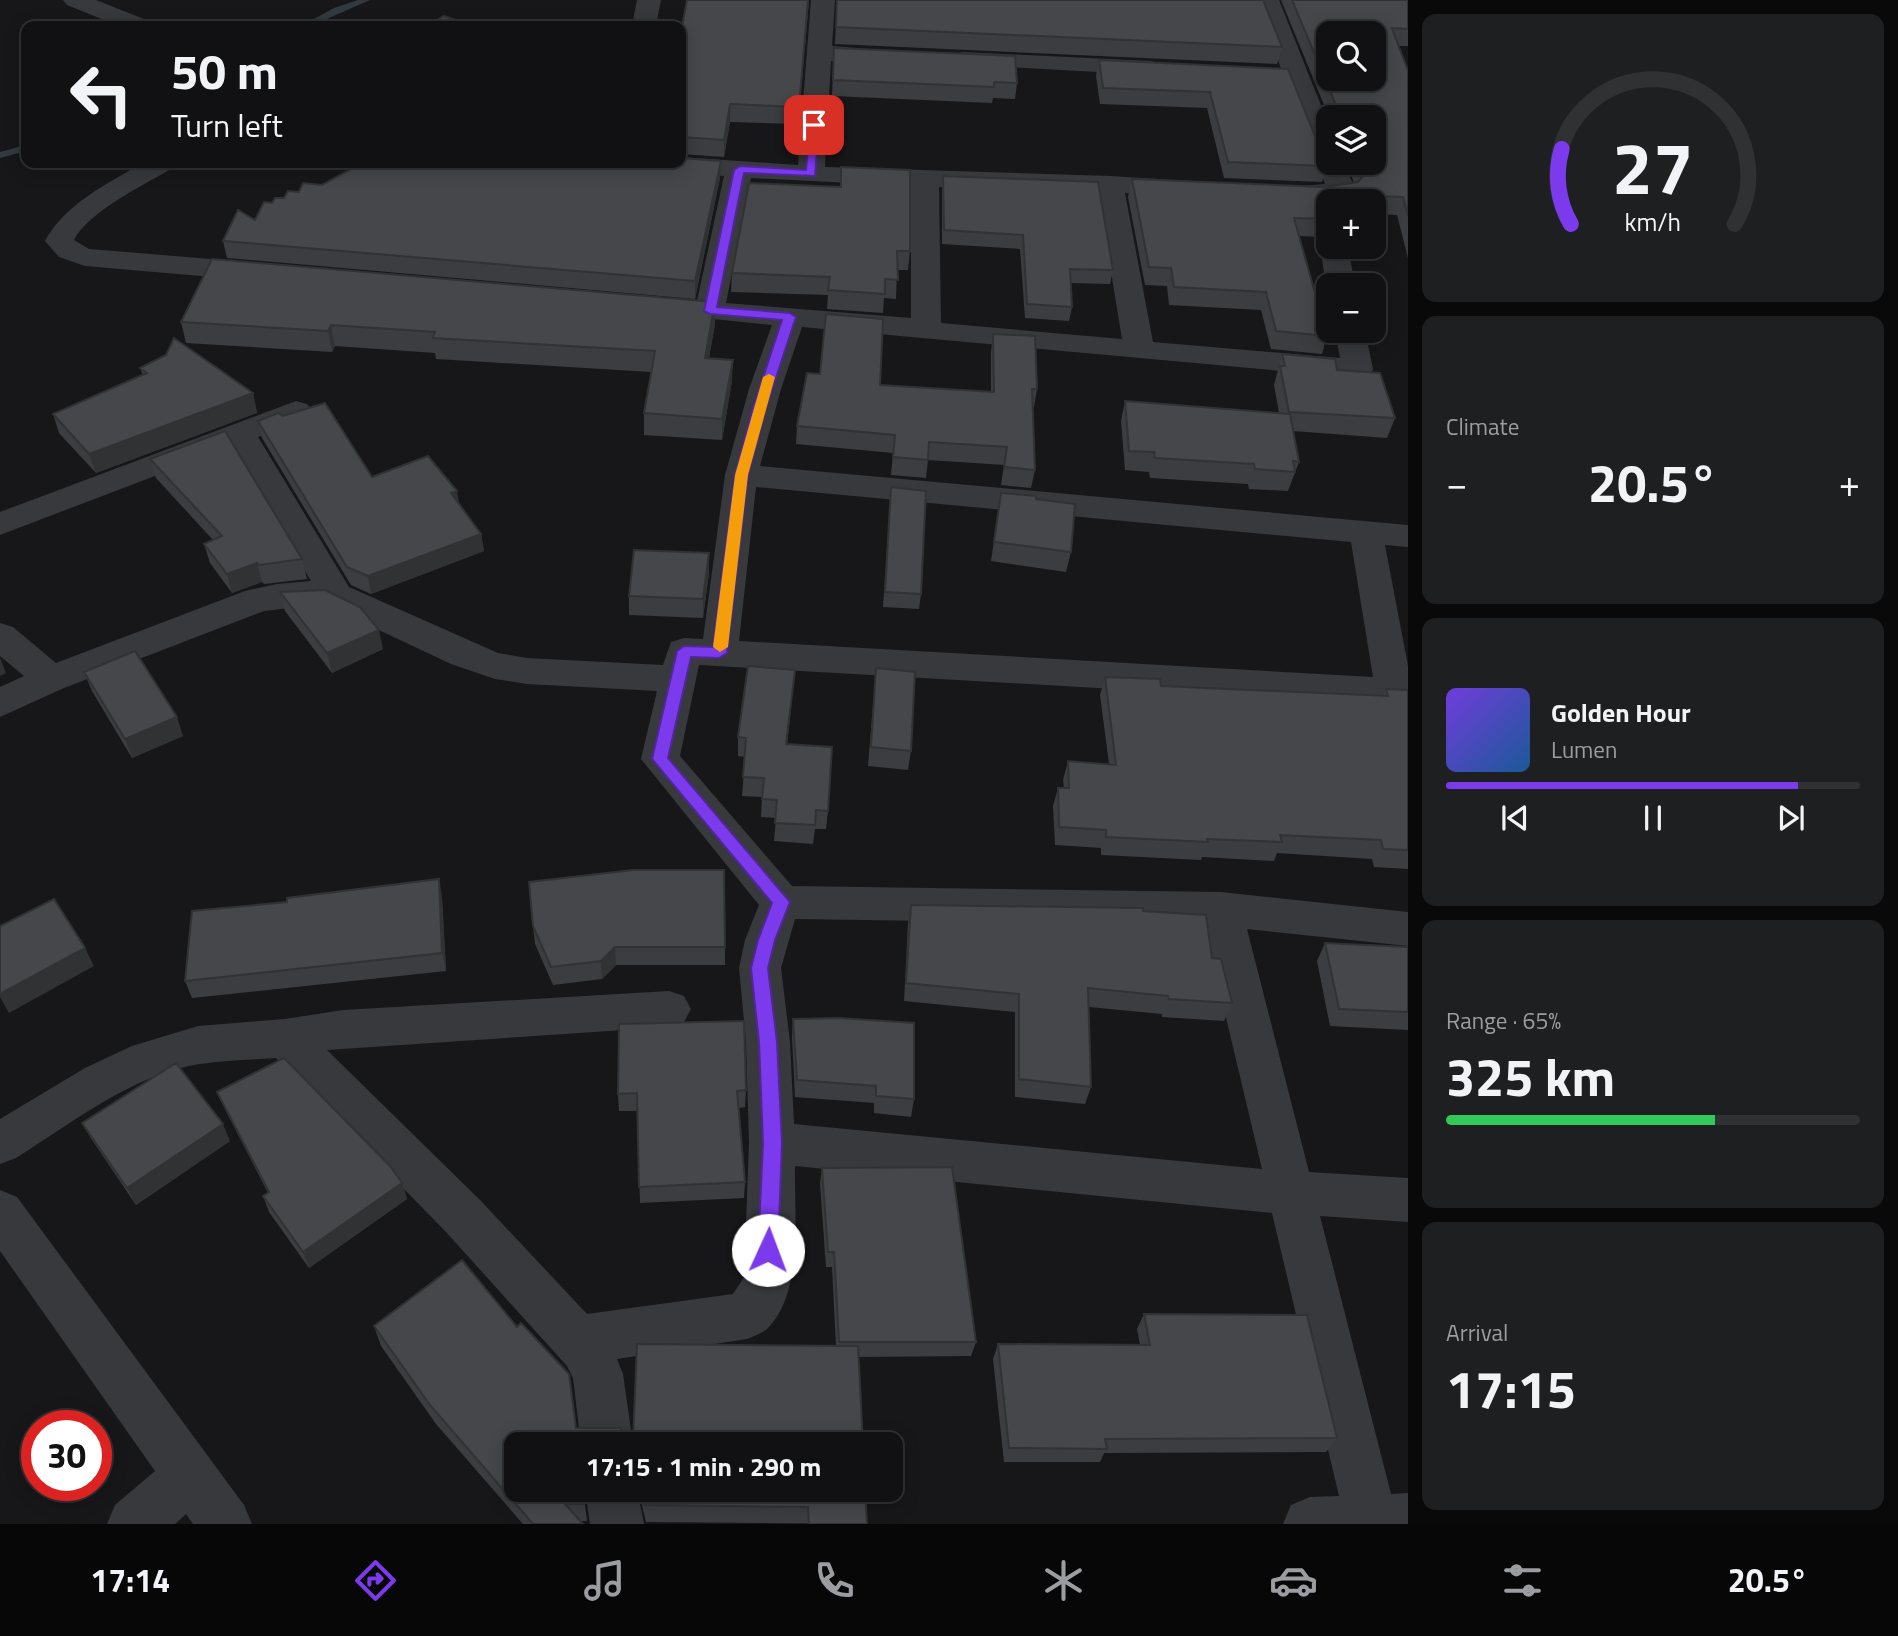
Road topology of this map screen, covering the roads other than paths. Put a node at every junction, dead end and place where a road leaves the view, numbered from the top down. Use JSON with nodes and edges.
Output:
{"nodes":[{"id":1,"x":75,"y":0,"type":"edge"},
{"id":2,"x":649,"y":0,"type":"edge"},
{"id":3,"x":824,"y":0,"type":"edge"},
{"id":4,"x":1267,"y":0,"type":"edge"},
{"id":5,"x":128,"y":21,"type":"edge"},
{"id":6,"x":645,"y":21,"type":"edge"},
{"id":7,"x":819,"y":53,"type":"junction"},
{"id":8,"x":914,"y":57,"type":"edge"},
{"id":9,"x":942,"y":58,"type":"edge"},
{"id":10,"x":1174,"y":69,"type":"edge"},
{"id":11,"x":1269,"y":74,"type":"edge"},
{"id":12,"x":1297,"y":75,"type":"junction"},
{"id":13,"x":1316,"y":125,"type":"edge"},
{"id":14,"x":686,"y":166,"type":"edge"},
{"id":15,"x":154,"y":168,"type":"edge"},
{"id":16,"x":740,"y":170,"type":"junction"},
{"id":17,"x":811,"y":174,"type":"junction"},
{"id":18,"x":925,"y":180,"type":"junction"},
{"id":19,"x":1110,"y":184,"type":"junction"},
{"id":20,"x":1207,"y":189,"type":"edge"},
{"id":21,"x":1276,"y":192,"type":"edge"},
{"id":22,"x":1316,"y":194,"type":"edge"},
{"id":23,"x":293,"y":275,"type":"edge"},
{"id":24,"x":640,"y":305,"type":"edge"},
{"id":25,"x":710,"y":311,"type":"junction"},
{"id":26,"x":790,"y":317,"type":"junction"},
{"id":27,"x":926,"y":328,"type":"junction"},
{"id":28,"x":1353,"y":343,"type":"edge"},
{"id":29,"x":1139,"y":350,"type":"junction"},
{"id":30,"x":296,"y":411,"type":"edge"},
{"id":31,"x":239,"y":433,"type":"junction"},
{"id":32,"x":741,"y":475,"type":"junction"},
{"id":33,"x":0,"y":524,"type":"edge"},
{"id":34,"x":1366,"y":532,"type":"junction"},
{"id":35,"x":1408,"y":536,"type":"edge"},
{"id":36,"x":337,"y":596,"type":"junction"},
{"id":37,"x":0,"y":636,"type":"edge"},
{"id":38,"x":719,"y":653,"type":"junction"},
{"id":39,"x":51,"y":679,"type":"junction"},
{"id":40,"x":678,"y":679,"type":"junction"},
{"id":41,"x":1401,"y":692,"type":"edge"},
{"id":42,"x":0,"y":703,"type":"edge"},
{"id":43,"x":781,"y":902,"type":"junction"},
{"id":44,"x":1221,"y":909,"type":"junction"},
{"id":45,"x":1408,"y":929,"type":"edge"},
{"id":46,"x":669,"y":1009,"type":"dead end"},
{"id":47,"x":285,"y":1038,"type":"junction"},
{"id":48,"x":0,"y":1143,"type":"edge"},
{"id":49,"x":772,"y":1143,"type":"junction"},
{"id":50,"x":1291,"y":1193,"type":"junction"},
{"id":51,"x":1408,"y":1200,"type":"edge"},
{"id":52,"x":0,"y":1212,"type":"edge"},
{"id":53,"x":577,"y":1340,"type":"junction"},
{"id":54,"x":605,"y":1432,"type":"edge"},
{"id":55,"x":190,"y":1476,"type":"junction"},
{"id":56,"x":613,"y":1502,"type":"edge"},
{"id":57,"x":1384,"y":1522,"type":"edge"},
{"id":58,"x":134,"y":1524,"type":"edge"},
{"id":59,"x":225,"y":1524,"type":"edge"},
{"id":60,"x":617,"y":1524,"type":"edge"},
{"id":61,"x":1310,"y":1524,"type":"edge"}],
"edges":[{"from":1,"to":5,"type":"street"},
{"from":2,"to":6,"type":"street"},
{"from":3,"to":7,"type":"street"},
{"from":4,"to":12,"type":"street"},
{"from":7,"to":8,"type":"street"},
{"from":7,"to":17,"type":"street"},
{"from":9,"to":10,"type":"street"},
{"from":11,"to":12,"type":"street"},
{"from":12,"to":13,"type":"street"},
{"from":14,"to":16,"type":"street"},
{"from":15,"to":23,"type":"street"},
{"from":16,"to":17,"type":"street"},
{"from":16,"to":25,"type":"street"},
{"from":17,"to":18,"type":"street"},
{"from":18,"to":19,"type":"street"},
{"from":18,"to":27,"type":"street"},
{"from":19,"to":20,"type":"street"},
{"from":19,"to":29,"type":"street"},
{"from":21,"to":22,"type":"street"},
{"from":24,"to":25,"type":"street"},
{"from":25,"to":26,"type":"street"},
{"from":26,"to":27,"type":"street"},
{"from":26,"to":32,"type":"street"},
{"from":27,"to":29,"type":"street"},
{"from":28,"to":29,"type":"street"},
{"from":30,"to":31,"type":"street"},
{"from":31,"to":33,"type":"street"},
{"from":31,"to":36,"type":"street"},
{"from":32,"to":34,"type":"street"},
{"from":32,"to":38,"type":"street"},
{"from":34,"to":35,"type":"street"},
{"from":34,"to":41,"type":"street"},
{"from":36,"to":39,"type":"street"},
{"from":36,"to":40,"type":"street"},
{"from":37,"to":39,"type":"street"},
{"from":38,"to":40,"type":"street"},
{"from":38,"to":41,"type":"street"},
{"from":39,"to":42,"type":"street"},
{"from":40,"to":43,"type":"street"},
{"from":43,"to":44,"type":"street"},
{"from":43,"to":49,"type":"street"},
{"from":44,"to":45,"type":"street"},
{"from":44,"to":50,"type":"street"},
{"from":46,"to":47,"type":"street"},
{"from":47,"to":48,"type":"street"},
{"from":47,"to":53,"type":"street"},
{"from":49,"to":50,"type":"street"},
{"from":49,"to":53,"type":"street"},
{"from":50,"to":51,"type":"street"},
{"from":50,"to":57,"type":"street"},
{"from":52,"to":55,"type":"street"},
{"from":53,"to":54,"type":"street"},
{"from":55,"to":58,"type":"street"},
{"from":55,"to":59,"type":"street"},
{"from":56,"to":60,"type":"street"},
{"from":57,"to":61,"type":"street"}]}
